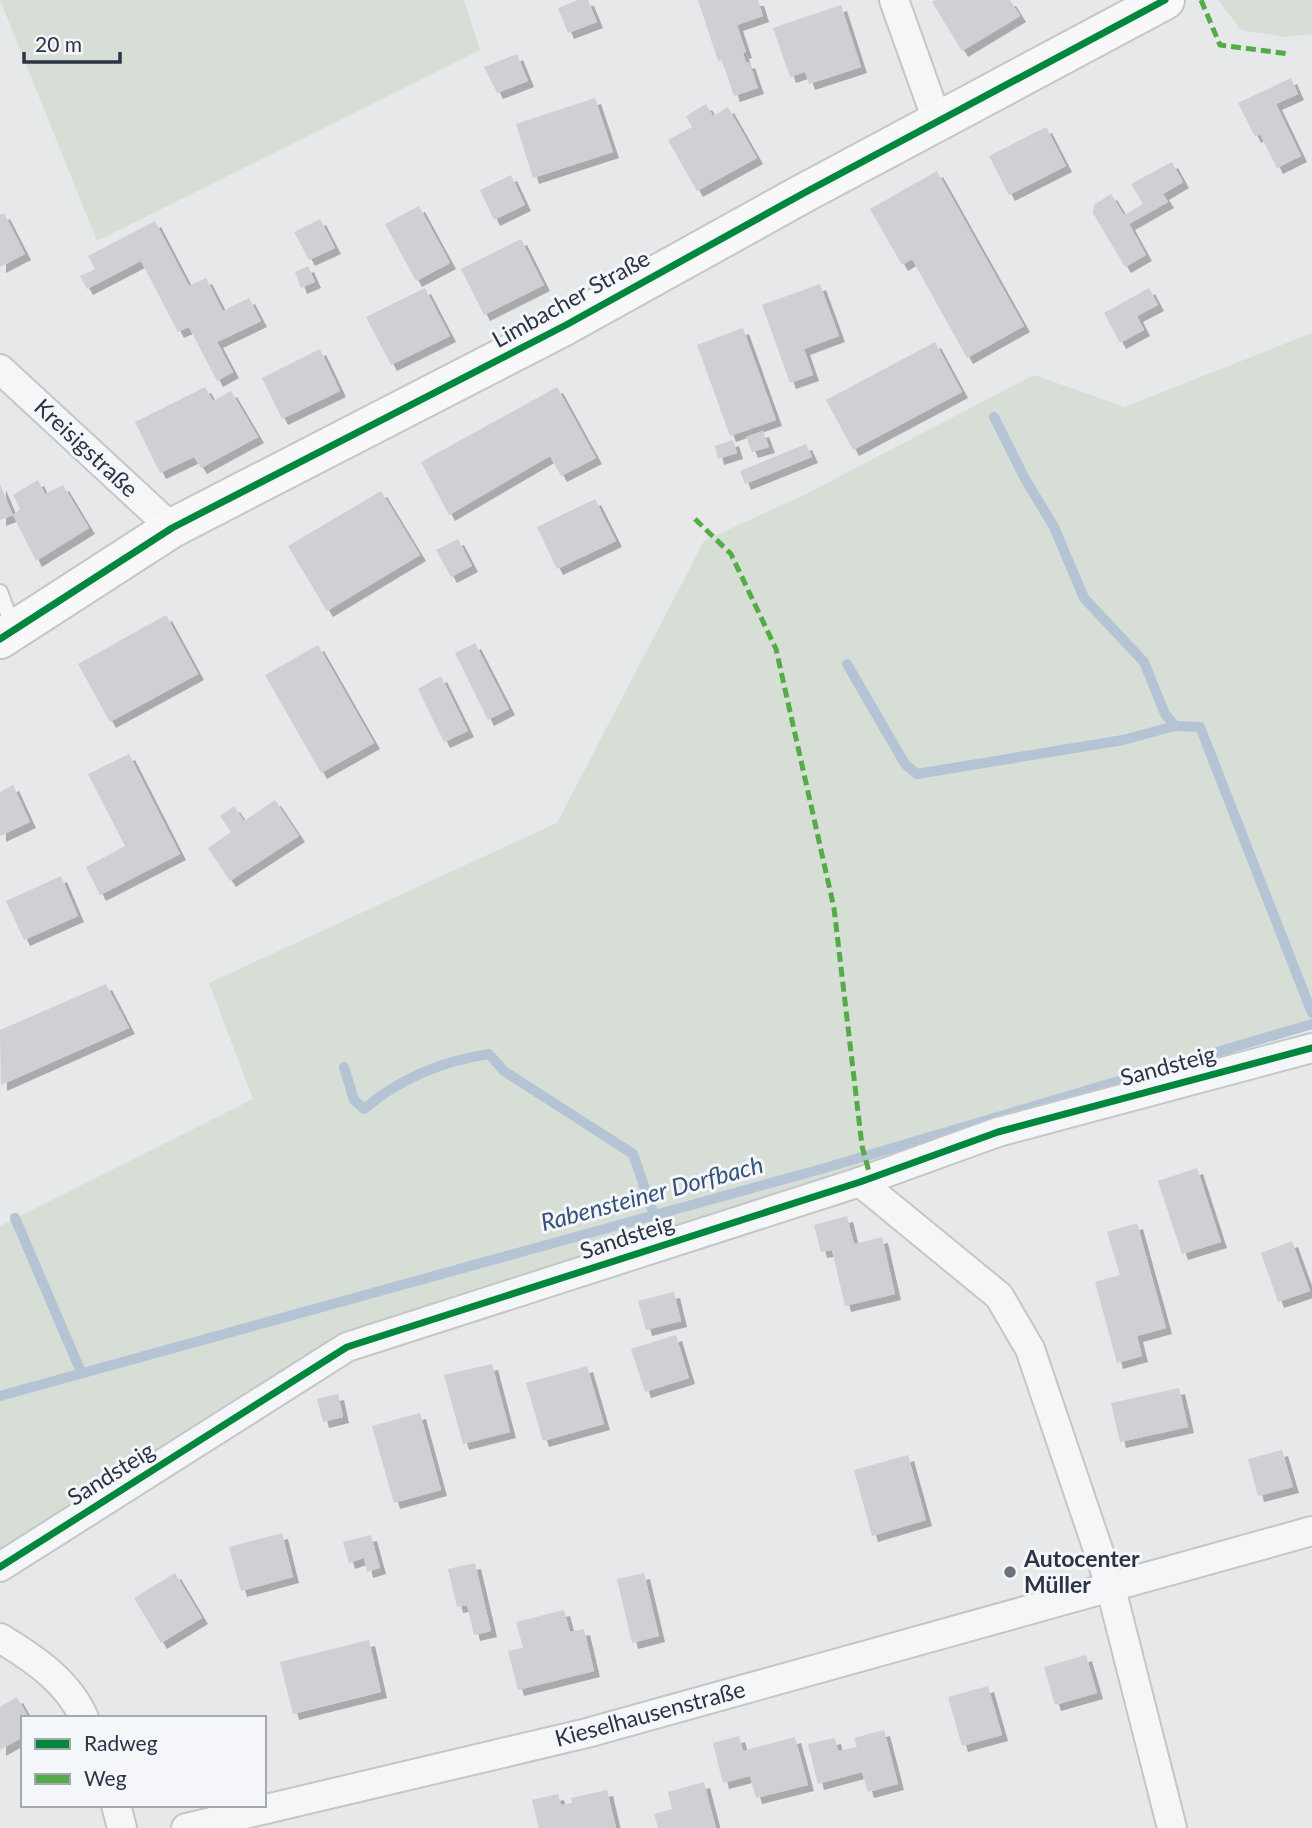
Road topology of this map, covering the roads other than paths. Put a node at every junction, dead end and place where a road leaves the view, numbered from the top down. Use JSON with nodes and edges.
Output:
{"nodes":[{"id":1,"x":894,"y":0,"type":"edge"},
{"id":2,"x":1165,"y":0,"type":"edge"},
{"id":3,"x":938,"y":123,"type":"junction"},
{"id":4,"x":0,"y":369,"type":"edge"},
{"id":5,"x":172,"y":528,"type":"junction"},
{"id":6,"x":0,"y":592,"type":"edge"},
{"id":7,"x":7,"y":634,"type":"edge"},
{"id":8,"x":1312,"y":1048,"type":"edge"},
{"id":9,"x":860,"y":1182,"type":"junction"},
{"id":10,"x":1312,"y":1531,"type":"edge"},
{"id":11,"x":0,"y":1567,"type":"edge"},
{"id":12,"x":1110,"y":1586,"type":"junction"},
{"id":13,"x":0,"y":1638,"type":"edge"},
{"id":14,"x":83,"y":1716,"type":"edge"},
{"id":15,"x":117,"y":1807,"type":"edge"},
{"id":16,"x":122,"y":1828,"type":"edge"},
{"id":17,"x":186,"y":1828,"type":"edge"},
{"id":18,"x":1172,"y":1828,"type":"edge"}],
"edges":[{"from":1,"to":3,"type":"street"},
{"from":2,"to":3,"type":"street","name":"Limbacher Straße"},
{"from":3,"to":5,"type":"street","name":"Limbacher Straße"},
{"from":4,"to":5,"type":"street","name":"Kreisigstraße"},
{"from":5,"to":7,"type":"street","name":"Limbacher Straße"},
{"from":6,"to":7,"type":"lane"},
{"from":8,"to":9,"type":"street","name":"Sandsteig"},
{"from":9,"to":11,"type":"street","name":"Sandsteig"},
{"from":9,"to":12,"type":"street"},
{"from":10,"to":12,"type":"street","name":"Kieselhausenstraße"},
{"from":12,"to":17,"type":"street","name":"Kieselhausenstraße"},
{"from":12,"to":18,"type":"street"},
{"from":13,"to":14,"type":"street"},
{"from":15,"to":16,"type":"street"}]}
